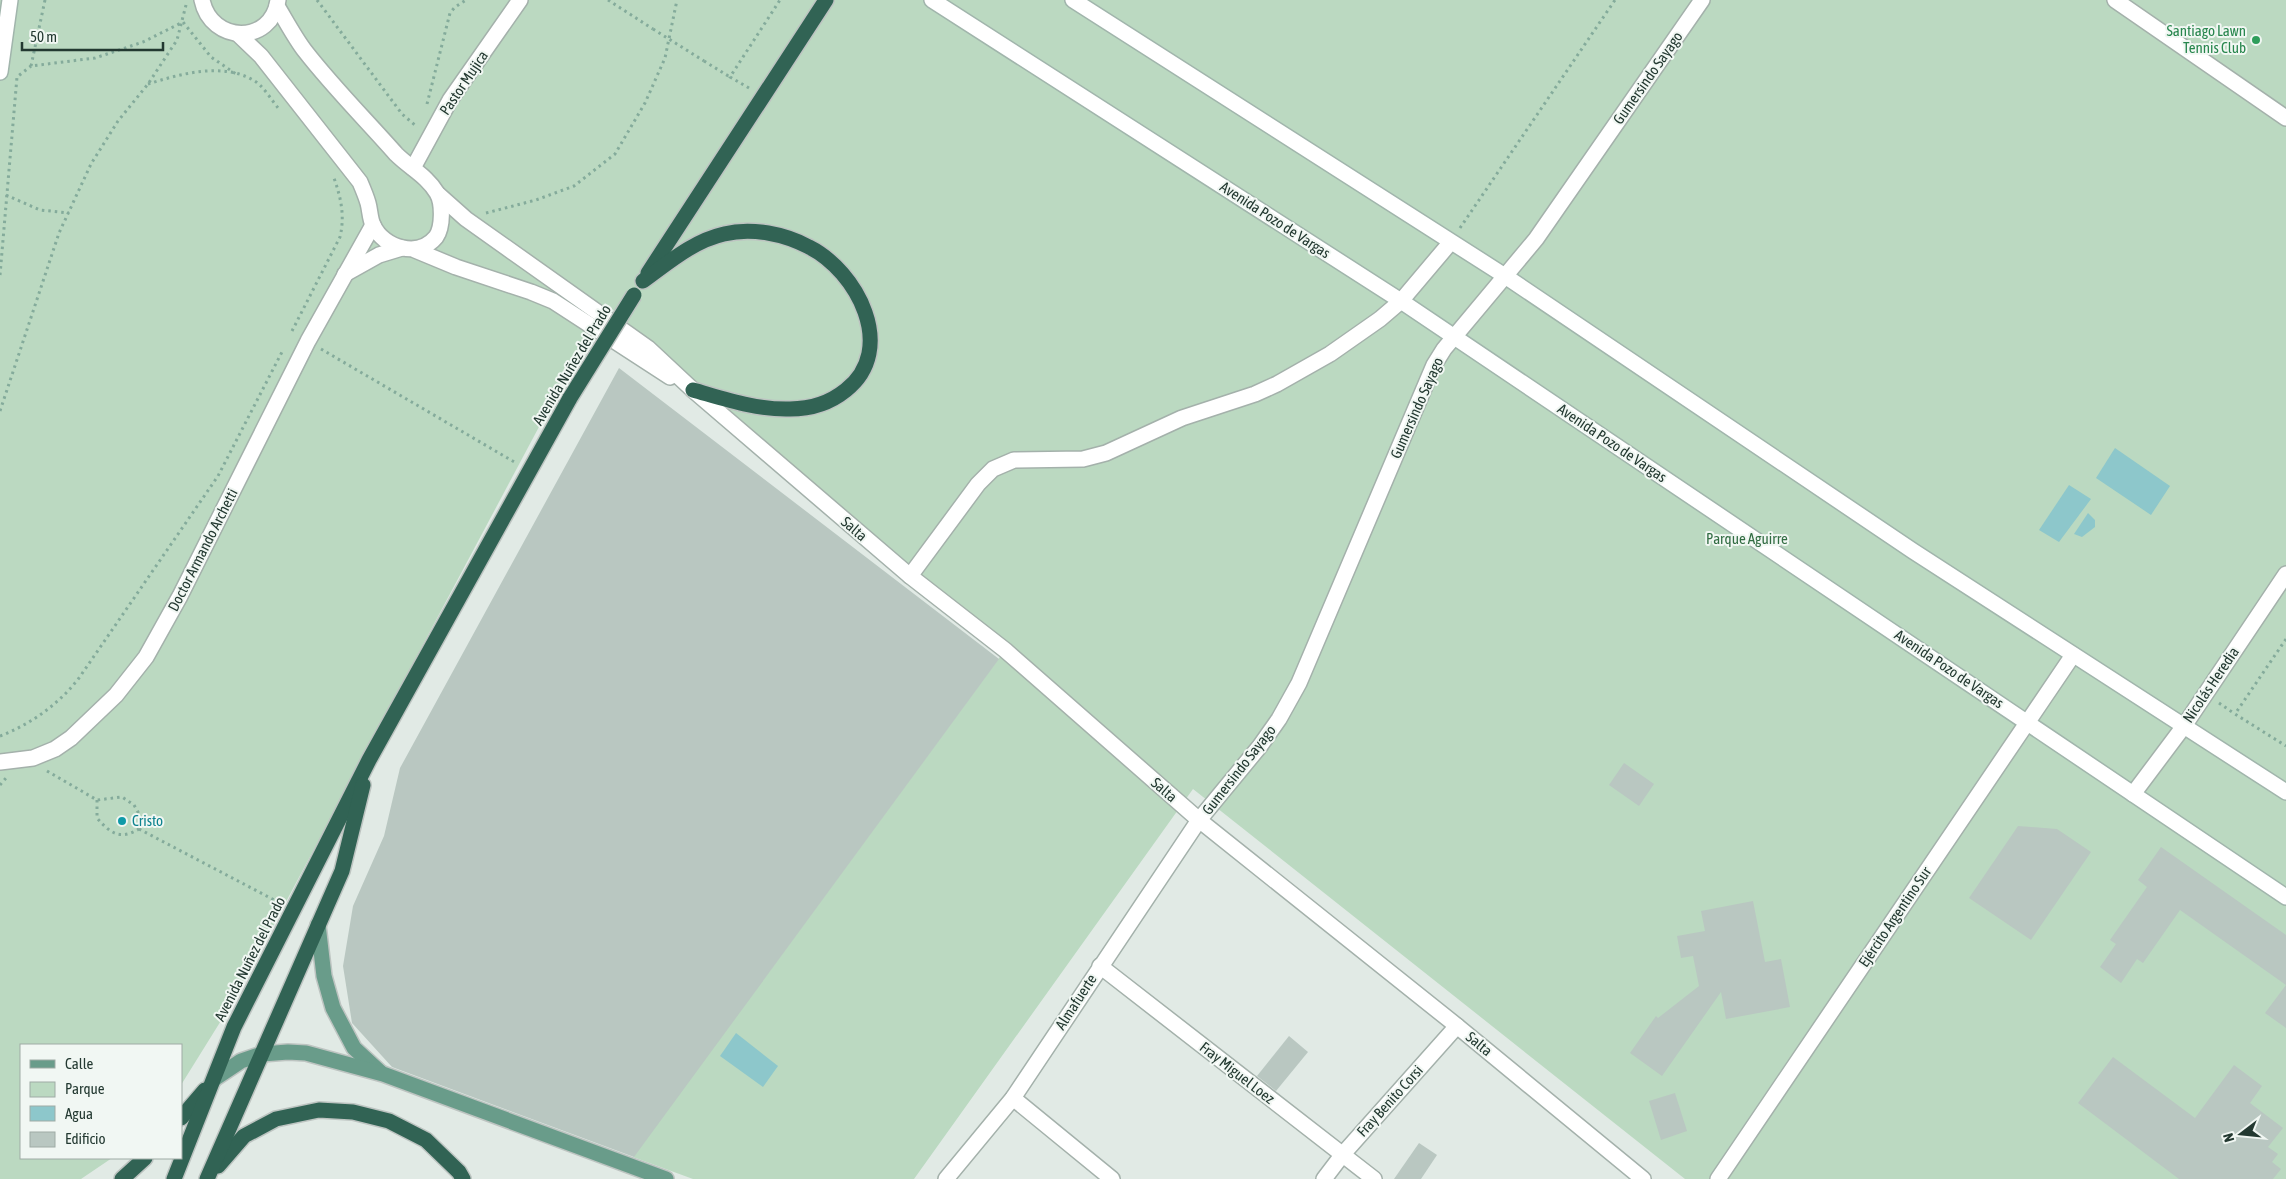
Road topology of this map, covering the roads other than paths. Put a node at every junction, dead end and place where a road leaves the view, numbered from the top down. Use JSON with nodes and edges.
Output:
{"nodes":[{"id":1,"x":10,"y":0,"type":"edge"},
{"id":2,"x":202,"y":0,"type":"edge"},
{"id":3,"x":520,"y":0,"type":"edge"},
{"id":4,"x":826,"y":0,"type":"edge"},
{"id":5,"x":932,"y":0,"type":"edge"},
{"id":6,"x":1073,"y":0,"type":"edge"},
{"id":7,"x":1702,"y":0,"type":"edge"},
{"id":8,"x":2115,"y":0,"type":"edge"},
{"id":9,"x":277,"y":3,"type":"edge"},
{"id":10,"x":238,"y":34,"type":"junction"},
{"id":11,"x":0,"y":72,"type":"edge"},
{"id":12,"x":2286,"y":118,"type":"edge"},
{"id":13,"x":413,"y":168,"type":"junction"},
{"id":14,"x":439,"y":196,"type":"junction"},
{"id":15,"x":373,"y":225,"type":"junction"},
{"id":16,"x":1450,"y":243,"type":"junction"},
{"id":17,"x":408,"y":249,"type":"junction"},
{"id":18,"x":344,"y":275,"type":"junction"},
{"id":19,"x":1505,"y":276,"type":"junction"},
{"id":20,"x":643,"y":281,"type":"junction"},
{"id":21,"x":1401,"y":301,"type":"junction"},
{"id":22,"x":1454,"y":337,"type":"junction"},
{"id":23,"x":694,"y":390,"type":"junction"},
{"id":24,"x":2286,"y":574,"type":"edge"},
{"id":25,"x":910,"y":576,"type":"junction"},
{"id":26,"x":2073,"y":655,"type":"junction"},
{"id":27,"x":2027,"y":721,"type":"junction"},
{"id":28,"x":2184,"y":726,"type":"junction"},
{"id":29,"x":369,"y":760,"type":"junction"},
{"id":30,"x":0,"y":762,"type":"edge"},
{"id":31,"x":2286,"y":792,"type":"edge"},
{"id":32,"x":2133,"y":794,"type":"junction"},
{"id":33,"x":1199,"y":820,"type":"junction"},
{"id":34,"x":2286,"y":897,"type":"edge"},
{"id":35,"x":318,"y":925,"type":"junction"},
{"id":36,"x":1100,"y":966,"type":"junction"},
{"id":37,"x":1458,"y":1026,"type":"junction"},
{"id":38,"x":262,"y":1054,"type":"junction"},
{"id":39,"x":384,"y":1074,"type":"junction"},
{"id":40,"x":214,"y":1079,"type":"junction"},
{"id":41,"x":1013,"y":1098,"type":"junction"},
{"id":42,"x":182,"y":1117,"type":"edge"},
{"id":43,"x":1343,"y":1154,"type":"junction"},
{"id":44,"x":144,"y":1159,"type":"edge"},
{"id":45,"x":208,"y":1178,"type":"edge"},
{"id":46,"x":122,"y":1179,"type":"edge"},
{"id":47,"x":174,"y":1179,"type":"edge"},
{"id":48,"x":463,"y":1179,"type":"edge"},
{"id":49,"x":666,"y":1179,"type":"edge"},
{"id":50,"x":946,"y":1179,"type":"edge"},
{"id":51,"x":1112,"y":1179,"type":"edge"},
{"id":52,"x":1324,"y":1179,"type":"edge"},
{"id":53,"x":1374,"y":1179,"type":"edge"},
{"id":54,"x":1643,"y":1179,"type":"edge"},
{"id":55,"x":1718,"y":1179,"type":"edge"}],
"edges":[{"from":1,"to":11,"type":"street"},
{"from":2,"to":10,"type":"street"},
{"from":3,"to":13,"type":"street","name":"Pastor Mujica"},
{"from":4,"to":20,"type":"highway","name":"Avenida Nuñez del Prado"},
{"from":5,"to":21,"type":"street","name":"Avenida Pozo de Vargas"},
{"from":6,"to":16,"type":"street"},
{"from":7,"to":19,"type":"street","name":"Gumersindo Sayago"},
{"from":8,"to":12,"type":"street"},
{"from":9,"to":10,"type":"street"},
{"from":9,"to":13,"type":"street"},
{"from":10,"to":15,"type":"street"},
{"from":13,"to":14,"type":"street"},
{"from":14,"to":17,"type":"street"},
{"from":14,"to":23,"type":"street"},
{"from":15,"to":17,"type":"street"},
{"from":15,"to":18,"type":"street","name":"Doctor Armando Archetti"},
{"from":16,"to":19,"type":"street"},
{"from":16,"to":21,"type":"street"},
{"from":17,"to":18,"type":"street"},
{"from":17,"to":23,"type":"street"},
{"from":18,"to":30,"type":"street","name":"Doctor Armando Archetti"},
{"from":19,"to":22,"type":"street","name":"Gumersindo Sayago"},
{"from":19,"to":26,"type":"street"},
{"from":20,"to":23,"type":"highway"},
{"from":20,"to":29,"type":"highway","name":"Avenida Nuñez del Prado","bridge":true},
{"from":21,"to":22,"type":"street","name":"Avenida Pozo de Vargas"},
{"from":21,"to":25,"type":"street"},
{"from":22,"to":27,"type":"street","name":"Avenida Pozo de Vargas"},
{"from":22,"to":33,"type":"street","name":"Gumersindo Sayago"},
{"from":23,"to":25,"type":"street","name":"Salta"},
{"from":24,"to":28,"type":"street","name":"Nicolás Heredia"},
{"from":25,"to":33,"type":"street","name":"Salta"},
{"from":26,"to":27,"type":"street","name":"Ejército Argentino Sur"},
{"from":26,"to":28,"type":"street"},
{"from":27,"to":32,"type":"street","name":"Avenida Pozo de Vargas"},
{"from":27,"to":55,"type":"street","name":"Ejército Argentino Sur"},
{"from":28,"to":31,"type":"street"},
{"from":28,"to":32,"type":"street","name":"Nicolás Heredia"},
{"from":29,"to":35,"type":"highway","name":"Avenida Nuñez del Prado"},
{"from":29,"to":40,"type":"highway","name":"Avenida Nuñez del Prado"},
{"from":32,"to":34,"type":"street","name":"Avenida Pozo de Vargas"},
{"from":33,"to":36,"type":"street","name":"Almafuerte"},
{"from":33,"to":37,"type":"street","name":"Salta"},
{"from":35,"to":38,"type":"highway","name":"Avenida Nuñez del Prado"},
{"from":35,"to":39,"type":"main road"},
{"from":36,"to":41,"type":"street","name":"Almafuerte"},
{"from":36,"to":43,"type":"street","name":"Fray Miguel Loez"},
{"from":37,"to":43,"type":"street","name":"Fray Benito Corsi"},
{"from":37,"to":54,"type":"street","name":"Salta"},
{"from":38,"to":39,"type":"main road"},
{"from":38,"to":40,"type":"main road"},
{"from":38,"to":45,"type":"highway","name":"Avenida Nuñez del Prado"},
{"from":39,"to":49,"type":"main road"},
{"from":40,"to":42,"type":"highway"},
{"from":40,"to":47,"type":"highway","name":"Avenida Nuñez del Prado"},
{"from":41,"to":50,"type":"street","name":"Almafuerte"},
{"from":41,"to":51,"type":"street"},
{"from":43,"to":52,"type":"street","name":"Fray Benito Corsi"},
{"from":43,"to":53,"type":"street","name":"Fray Miguel Loez"},
{"from":44,"to":46,"type":"highway"},
{"from":45,"to":48,"type":"highway"}]}
